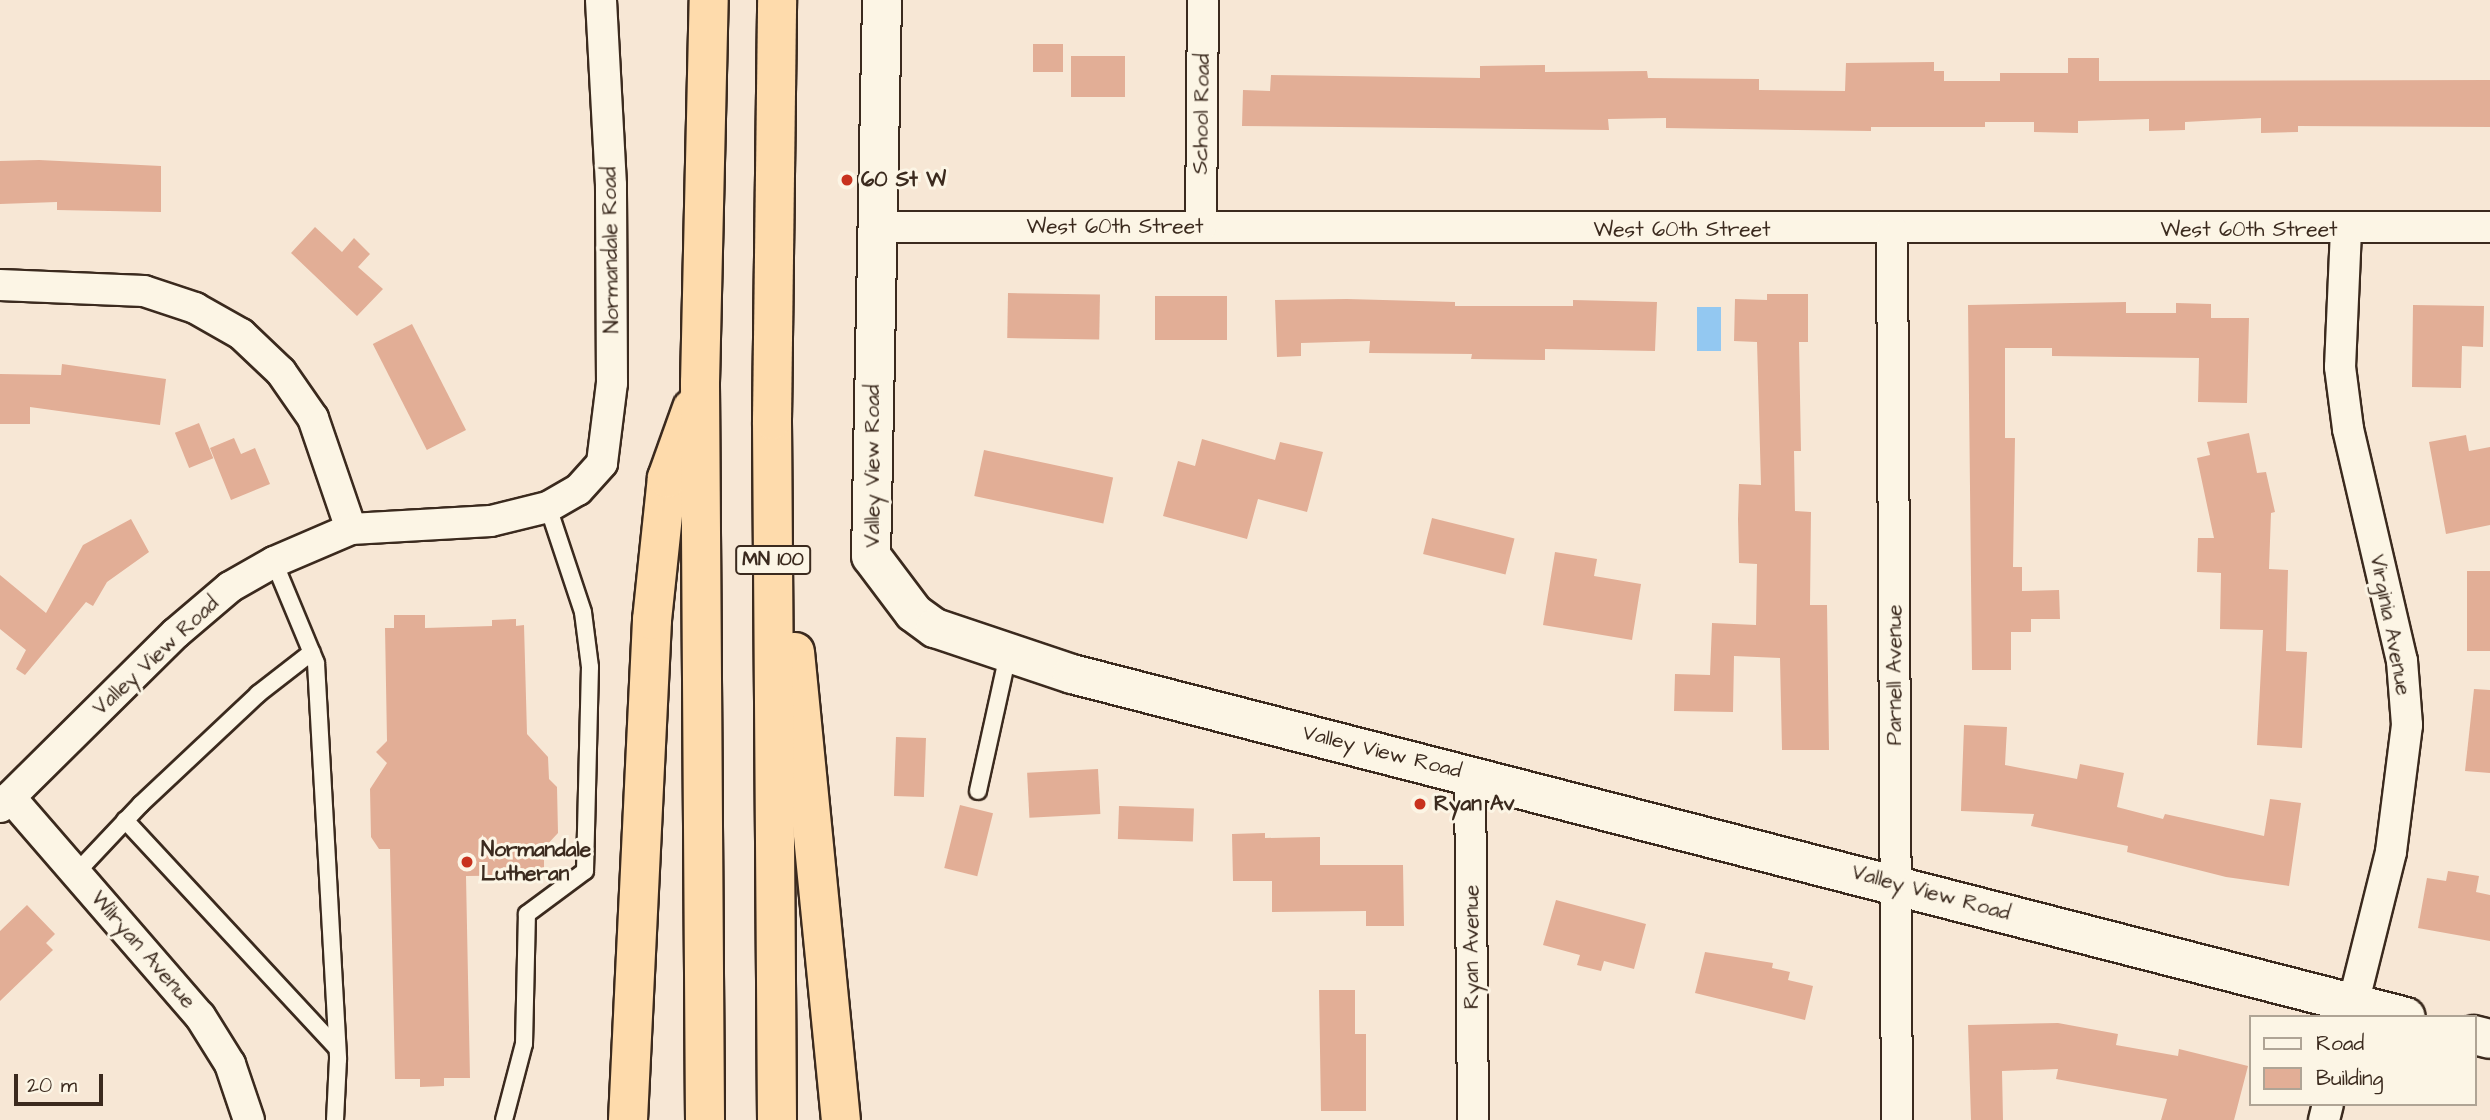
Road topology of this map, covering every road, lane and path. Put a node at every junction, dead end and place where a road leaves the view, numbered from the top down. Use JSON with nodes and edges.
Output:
{"nodes":[{"id":1,"x":601,"y":0,"type":"edge"},
{"id":2,"x":709,"y":0,"type":"edge"},
{"id":3,"x":777,"y":0,"type":"edge"},
{"id":4,"x":882,"y":0,"type":"edge"},
{"id":5,"x":1203,"y":0,"type":"edge"},
{"id":6,"x":2490,"y":227,"type":"edge"},
{"id":7,"x":875,"y":228,"type":"junction"},
{"id":8,"x":1201,"y":228,"type":"junction"},
{"id":9,"x":1892,"y":230,"type":"junction"},
{"id":10,"x":2346,"y":230,"type":"junction"},
{"id":11,"x":0,"y":285,"type":"edge"},
{"id":12,"x":701,"y":383,"type":"junction"},
{"id":13,"x":772,"y":420,"type":"junction"},
{"id":14,"x":578,"y":490,"type":"joint"},
{"id":15,"x":548,"y":507,"type":"junction"},
{"id":16,"x":351,"y":529,"type":"junction"},
{"id":17,"x":274,"y":562,"type":"junction"},
{"id":18,"x":312,"y":652,"type":"junction"},
{"id":19,"x":1008,"y":655,"type":"junction"},
{"id":20,"x":1470,"y":775,"type":"junction"},
{"id":21,"x":978,"y":791,"type":"dead end"},
{"id":22,"x":5,"y":802,"type":"edge"},
{"id":23,"x":125,"y":820,"type":"junction"},
{"id":24,"x":75,"y":873,"type":"junction"},
{"id":25,"x":1896,"y":884,"type":"junction"},
{"id":26,"x":2352,"y":1010,"type":"edge"},
{"id":27,"x":2391,"y":1015,"type":"edge"},
{"id":28,"x":337,"y":1048,"type":"junction"},
{"id":29,"x":249,"y":1120,"type":"edge"},
{"id":30,"x":335,"y":1120,"type":"edge"},
{"id":31,"x":504,"y":1120,"type":"edge"},
{"id":32,"x":628,"y":1120,"type":"edge"},
{"id":33,"x":705,"y":1120,"type":"edge"},
{"id":34,"x":776,"y":1120,"type":"edge"},
{"id":35,"x":841,"y":1120,"type":"edge"},
{"id":36,"x":1473,"y":1120,"type":"edge"},
{"id":37,"x":1897,"y":1120,"type":"edge"}],
"edges":[{"from":1,"to":14,"type":"street","name":"Normandale Road"},
{"from":2,"to":12,"type":"highway"},
{"from":3,"to":13,"type":"highway","number":"MN 100"},
{"from":4,"to":7,"type":"street"},
{"from":5,"to":8,"type":"street","name":"School Road"},
{"from":6,"to":10,"type":"street","name":"West 60th Street"},
{"from":7,"to":8,"type":"street","name":"West 60th Street"},
{"from":7,"to":19,"type":"street","name":"Valley View Road"},
{"from":8,"to":9,"type":"street","name":"West 60th Street"},
{"from":9,"to":10,"type":"street","name":"West 60th Street"},
{"from":9,"to":25,"type":"street","name":"Parnell Avenue"},
{"from":10,"to":26,"type":"street","name":"Virginia Avenue"},
{"from":11,"to":16,"type":"street"},
{"from":12,"to":32,"type":"highway"},
{"from":12,"to":33,"type":"highway"},
{"from":13,"to":34,"type":"highway","number":"MN 100"},
{"from":13,"to":35,"type":"highway"},
{"from":14,"to":15,"type":"street","name":"Valley View Road"},
{"from":15,"to":16,"type":"street","name":"Valley View Road"},
{"from":15,"to":31,"type":"lane"},
{"from":16,"to":17,"type":"street","name":"Valley View Road"},
{"from":17,"to":18,"type":"lane"},
{"from":17,"to":22,"type":"street","name":"Valley View Road"},
{"from":18,"to":23,"type":"lane"},
{"from":18,"to":28,"type":"lane"},
{"from":19,"to":20,"type":"street","name":"Valley View Road"},
{"from":19,"to":21,"type":"lane"},
{"from":20,"to":25,"type":"street","name":"Valley View Road"},
{"from":20,"to":36,"type":"street","name":"Ryan Avenue"},
{"from":22,"to":24,"type":"street","name":"Wilryan Avenue"},
{"from":23,"to":24,"type":"lane"},
{"from":23,"to":28,"type":"lane"},
{"from":24,"to":29,"type":"street","name":"Wilryan Avenue"},
{"from":25,"to":26,"type":"street","name":"Valley View Road"},
{"from":25,"to":37,"type":"street","name":"Parnell Avenue"},
{"from":26,"to":27,"type":"street","name":"Valley View Road"},
{"from":28,"to":30,"type":"lane"}]}
